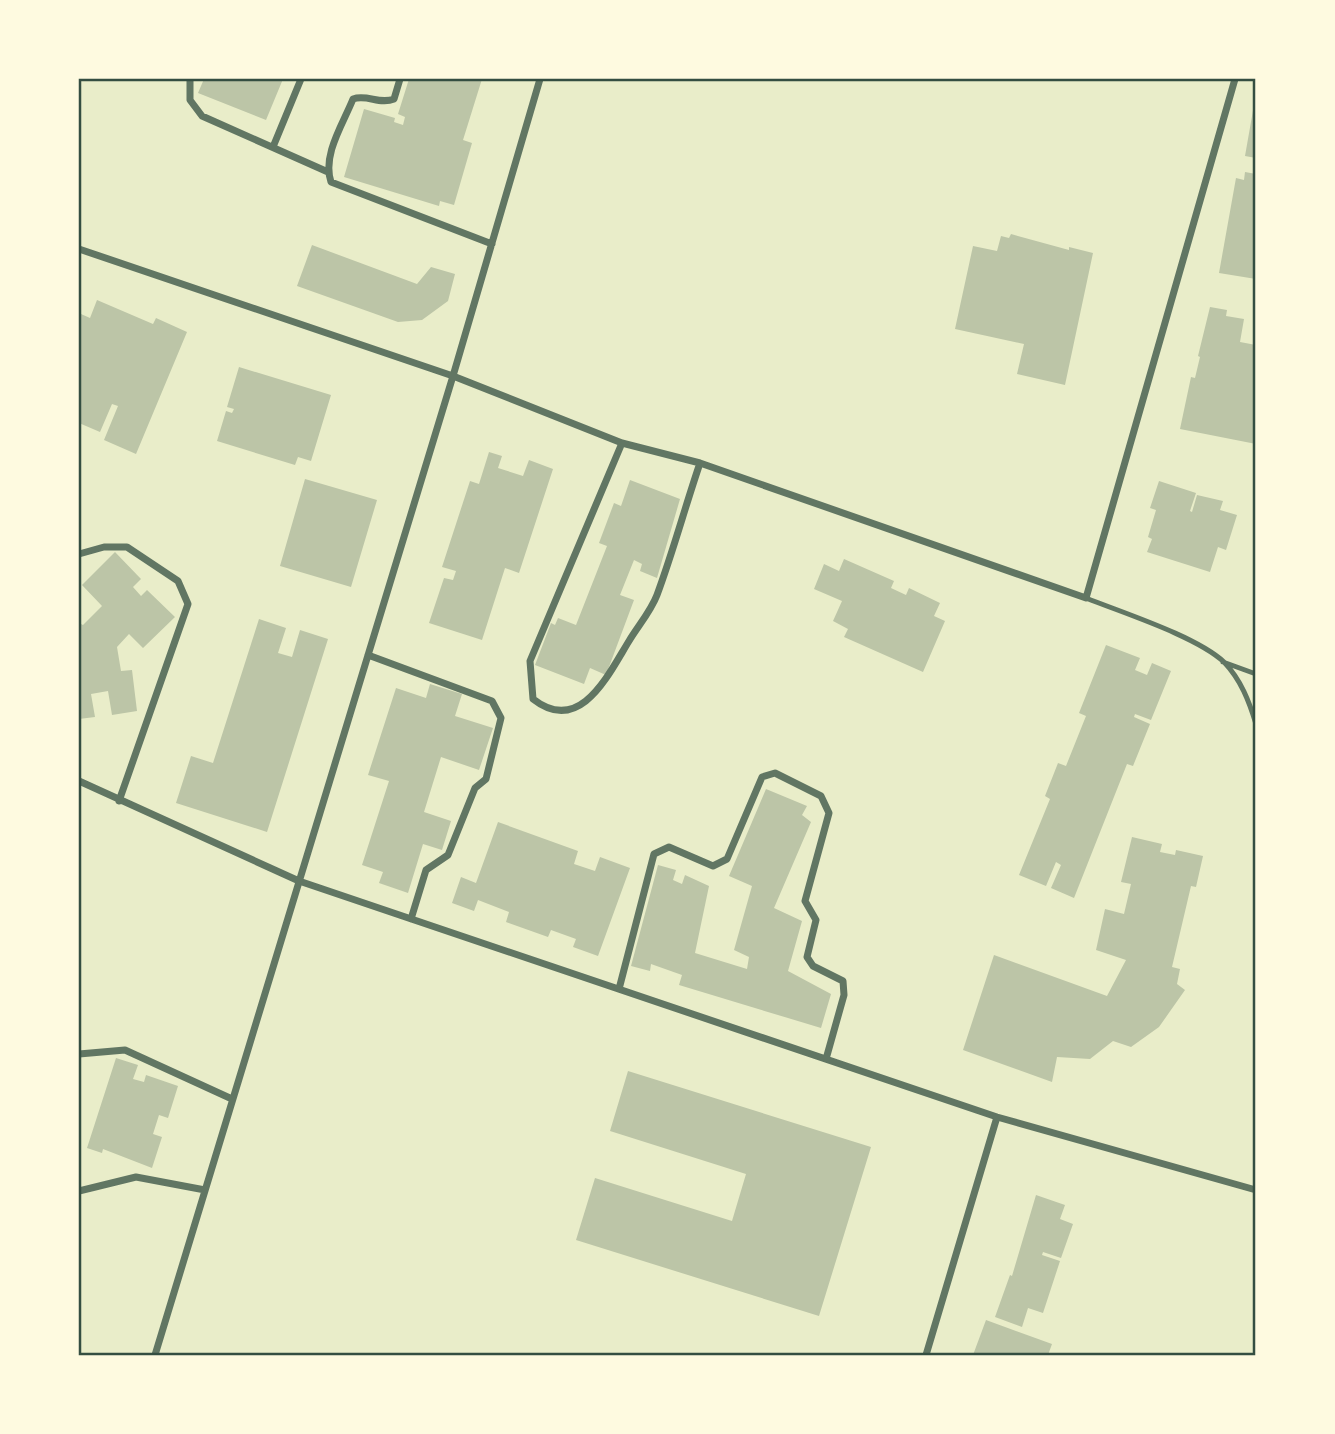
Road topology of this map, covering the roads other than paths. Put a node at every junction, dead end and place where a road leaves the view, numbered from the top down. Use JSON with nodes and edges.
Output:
{"nodes":[{"id":1,"x":190,"y":79,"type":"edge"},
{"id":2,"x":301,"y":79,"type":"edge"},
{"id":3,"x":400,"y":79,"type":"edge"},
{"id":4,"x":540,"y":79,"type":"edge"},
{"id":5,"x":1235,"y":79,"type":"edge"},
{"id":6,"x":273,"y":147,"type":"junction"},
{"id":7,"x":328,"y":172,"type":"junction"},
{"id":8,"x":492,"y":244,"type":"junction"},
{"id":9,"x":79,"y":249,"type":"edge"},
{"id":10,"x":453,"y":376,"type":"junction"},
{"id":11,"x":622,"y":443,"type":"junction"},
{"id":12,"x":700,"y":463,"type":"junction"},
{"id":13,"x":79,"y":554,"type":"edge"},
{"id":14,"x":1086,"y":598,"type":"junction"},
{"id":15,"x":368,"y":655,"type":"junction"},
{"id":16,"x":1223,"y":662,"type":"junction"},
{"id":17,"x":1256,"y":674,"type":"edge"},
{"id":18,"x":1256,"y":724,"type":"edge"},
{"id":19,"x":79,"y":781,"type":"edge"},
{"id":20,"x":119,"y":801,"type":"junction"},
{"id":21,"x":299,"y":881,"type":"junction"},
{"id":22,"x":411,"y":919,"type":"junction"},
{"id":23,"x":619,"y":989,"type":"junction"},
{"id":24,"x":79,"y":1054,"type":"edge"},
{"id":25,"x":826,"y":1059,"type":"junction"},
{"id":26,"x":232,"y":1099,"type":"junction"},
{"id":27,"x":997,"y":1117,"type":"junction"},
{"id":28,"x":205,"y":1190,"type":"junction"},
{"id":29,"x":1256,"y":1190,"type":"edge"},
{"id":30,"x":79,"y":1191,"type":"edge"},
{"id":31,"x":155,"y":1355,"type":"edge"},
{"id":32,"x":926,"y":1355,"type":"edge"}],
"edges":[{"from":1,"to":6,"type":"street"},
{"from":2,"to":6,"type":"street"},
{"from":3,"to":7,"type":"street"},
{"from":4,"to":8,"type":"street"},
{"from":5,"to":14,"type":"street"},
{"from":6,"to":7,"type":"street"},
{"from":7,"to":8,"type":"street"},
{"from":8,"to":10,"type":"street"},
{"from":9,"to":10,"type":"street"},
{"from":10,"to":11,"type":"street"},
{"from":10,"to":15,"type":"street"},
{"from":11,"to":12,"type":"street"},
{"from":11,"to":12,"type":"street"},
{"from":12,"to":14,"type":"street"},
{"from":13,"to":20,"type":"street"},
{"from":14,"to":16,"type":"lane"},
{"from":15,"to":21,"type":"street"},
{"from":15,"to":22,"type":"street"},
{"from":16,"to":17,"type":"lane"},
{"from":16,"to":18,"type":"lane"},
{"from":19,"to":20,"type":"street"},
{"from":20,"to":21,"type":"street"},
{"from":21,"to":22,"type":"street"},
{"from":21,"to":26,"type":"street"},
{"from":22,"to":23,"type":"street"},
{"from":23,"to":25,"type":"street"},
{"from":23,"to":25,"type":"street"},
{"from":24,"to":26,"type":"street"},
{"from":25,"to":27,"type":"street"},
{"from":26,"to":28,"type":"street"},
{"from":27,"to":29,"type":"street"},
{"from":27,"to":32,"type":"street"},
{"from":28,"to":30,"type":"street"},
{"from":28,"to":31,"type":"street"}]}
